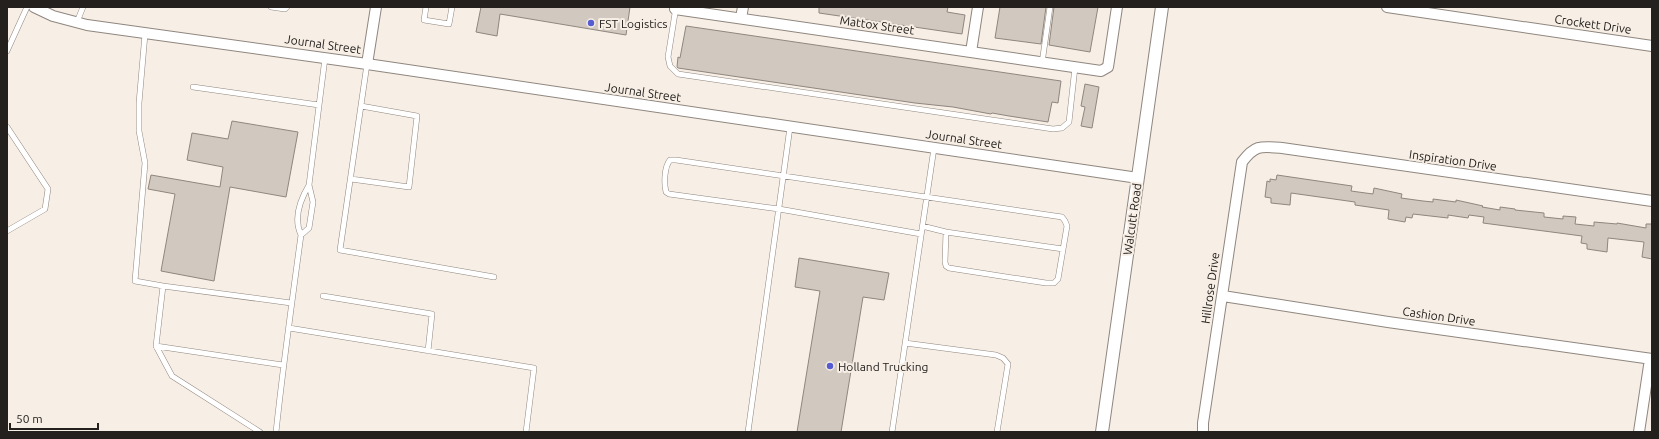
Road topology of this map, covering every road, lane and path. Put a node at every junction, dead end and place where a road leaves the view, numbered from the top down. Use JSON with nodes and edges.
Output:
{"nodes":[{"id":1,"x":27,"y":7,"type":"edge"},
{"id":2,"x":34,"y":7,"type":"edge"},
{"id":3,"x":83,"y":7,"type":"edge"},
{"id":4,"x":271,"y":7,"type":"edge"},
{"id":5,"x":287,"y":7,"type":"edge"},
{"id":6,"x":376,"y":7,"type":"edge"},
{"id":7,"x":426,"y":7,"type":"edge"},
{"id":8,"x":452,"y":7,"type":"edge"},
{"id":9,"x":743,"y":7,"type":"edge"},
{"id":10,"x":978,"y":7,"type":"edge"},
{"id":11,"x":1050,"y":7,"type":"edge"},
{"id":12,"x":1117,"y":7,"type":"edge"},
{"id":13,"x":1162,"y":7,"type":"edge"},
{"id":14,"x":1387,"y":7,"type":"edge"},
{"id":15,"x":675,"y":8,"type":"edge"},
{"id":16,"x":1421,"y":10,"type":"edge"},
{"id":17,"x":741,"y":18,"type":"junction"},
{"id":18,"x":77,"y":22,"type":"junction"},
{"id":19,"x":145,"y":34,"type":"junction"},
{"id":20,"x":1652,"y":46,"type":"edge"},
{"id":21,"x":7,"y":51,"type":"edge"},
{"id":22,"x":972,"y":52,"type":"junction"},
{"id":23,"x":326,"y":58,"type":"junction"},
{"id":24,"x":1042,"y":63,"type":"junction"},
{"id":25,"x":367,"y":64,"type":"junction"},
{"id":26,"x":1075,"y":67,"type":"junction"},
{"id":27,"x":193,"y":87,"type":"dead end"},
{"id":28,"x":319,"y":105,"type":"junction"},
{"id":29,"x":361,"y":106,"type":"junction"},
{"id":30,"x":790,"y":126,"type":"junction"},
{"id":31,"x":7,"y":127,"type":"edge"},
{"id":32,"x":934,"y":148,"type":"junction"},
{"id":33,"x":1250,"y":151,"type":"joint"},
{"id":34,"x":784,"y":175,"type":"junction"},
{"id":35,"x":1138,"y":178,"type":"junction"},
{"id":36,"x":351,"y":180,"type":"junction"},
{"id":37,"x":309,"y":185,"type":"junction"},
{"id":38,"x":927,"y":196,"type":"junction"},
{"id":39,"x":1652,"y":202,"type":"edge"},
{"id":40,"x":779,"y":209,"type":"junction"},
{"id":41,"x":922,"y":226,"type":"junction"},
{"id":42,"x":7,"y":231,"type":"edge"},
{"id":43,"x":946,"y":232,"type":"junction"},
{"id":44,"x":921,"y":234,"type":"junction"},
{"id":45,"x":301,"y":235,"type":"junction"},
{"id":46,"x":1063,"y":249,"type":"junction"},
{"id":47,"x":494,"y":277,"type":"dead end"},
{"id":48,"x":163,"y":286,"type":"junction"},
{"id":49,"x":323,"y":296,"type":"dead end"},
{"id":50,"x":1222,"y":296,"type":"junction"},
{"id":51,"x":291,"y":304,"type":"junction"},
{"id":52,"x":289,"y":328,"type":"junction"},
{"id":53,"x":905,"y":343,"type":"junction"},
{"id":54,"x":156,"y":346,"type":"junction"},
{"id":55,"x":428,"y":351,"type":"junction"},
{"id":56,"x":1651,"y":359,"type":"edge"},
{"id":57,"x":283,"y":365,"type":"junction"},
{"id":58,"x":260,"y":432,"type":"edge"},
{"id":59,"x":276,"y":432,"type":"edge"},
{"id":60,"x":526,"y":432,"type":"edge"},
{"id":61,"x":748,"y":432,"type":"edge"},
{"id":62,"x":892,"y":432,"type":"edge"},
{"id":63,"x":997,"y":432,"type":"edge"},
{"id":64,"x":1102,"y":432,"type":"edge"},
{"id":65,"x":1203,"y":432,"type":"edge"},
{"id":66,"x":1640,"y":432,"type":"edge"}],
"edges":[{"from":1,"to":21,"type":"lane"},
{"from":2,"to":18,"type":"street","name":"Journal Street"},
{"from":3,"to":18,"type":"lane"},
{"from":4,"to":5,"type":"lane"},
{"from":6,"to":25,"type":"street"},
{"from":7,"to":8,"type":"lane"},
{"from":9,"to":17,"type":"street"},
{"from":10,"to":22,"type":"street"},
{"from":11,"to":24,"type":"lane"},
{"from":12,"to":26,"type":"street","name":"Mattox Street"},
{"from":13,"to":35,"type":"street","name":"Walcutt Road"},
{"from":14,"to":16,"type":"street","name":"Crockett Drive"},
{"from":15,"to":17,"type":"street","name":"Mattox Street"},
{"from":15,"to":26,"type":"lane"},
{"from":16,"to":20,"type":"street","name":"Crockett Drive"},
{"from":17,"to":22,"type":"street","name":"Mattox Street"},
{"from":18,"to":19,"type":"street","name":"Journal Street"},
{"from":19,"to":23,"type":"street","name":"Journal Street"},
{"from":19,"to":48,"type":"lane"},
{"from":22,"to":24,"type":"street","name":"Mattox Street"},
{"from":23,"to":25,"type":"street","name":"Journal Street"},
{"from":23,"to":28,"type":"lane"},
{"from":24,"to":26,"type":"street","name":"Mattox Street"},
{"from":25,"to":29,"type":"lane"},
{"from":25,"to":30,"type":"street","name":"Journal Street"},
{"from":27,"to":28,"type":"lane"},
{"from":28,"to":37,"type":"lane"},
{"from":29,"to":36,"type":"lane"},
{"from":29,"to":36,"type":"lane"},
{"from":30,"to":32,"type":"street","name":"Journal Street"},
{"from":30,"to":34,"type":"lane"},
{"from":31,"to":42,"type":"lane"},
{"from":32,"to":35,"type":"street","name":"Journal Street"},
{"from":32,"to":38,"type":"lane"},
{"from":33,"to":39,"type":"street","name":"Inspiration Drive"},
{"from":33,"to":50,"type":"street","name":"Hillrose Drive"},
{"from":34,"to":38,"type":"lane"},
{"from":34,"to":40,"type":"lane"},
{"from":34,"to":40,"type":"lane"},
{"from":35,"to":64,"type":"street","name":"Walcutt Road"},
{"from":36,"to":47,"type":"lane"},
{"from":37,"to":45,"type":"lane"},
{"from":37,"to":45,"type":"lane"},
{"from":38,"to":41,"type":"lane"},
{"from":38,"to":46,"type":"lane"},
{"from":40,"to":44,"type":"lane"},
{"from":40,"to":61,"type":"lane"},
{"from":41,"to":43,"type":"lane"},
{"from":41,"to":44,"type":"lane"},
{"from":43,"to":46,"type":"lane"},
{"from":43,"to":46,"type":"lane"},
{"from":44,"to":53,"type":"lane"},
{"from":45,"to":51,"type":"lane"},
{"from":48,"to":51,"type":"lane"},
{"from":48,"to":54,"type":"lane"},
{"from":49,"to":55,"type":"lane"},
{"from":50,"to":56,"type":"street","name":"Cashion Drive"},
{"from":50,"to":65,"type":"street","name":"Hillrose Drive"},
{"from":51,"to":52,"type":"lane"},
{"from":52,"to":55,"type":"lane"},
{"from":52,"to":57,"type":"lane"},
{"from":53,"to":62,"type":"lane"},
{"from":53,"to":63,"type":"lane"},
{"from":54,"to":57,"type":"lane"},
{"from":54,"to":58,"type":"lane"},
{"from":55,"to":60,"type":"lane"},
{"from":56,"to":66,"type":"street"},
{"from":57,"to":59,"type":"lane"}]}
